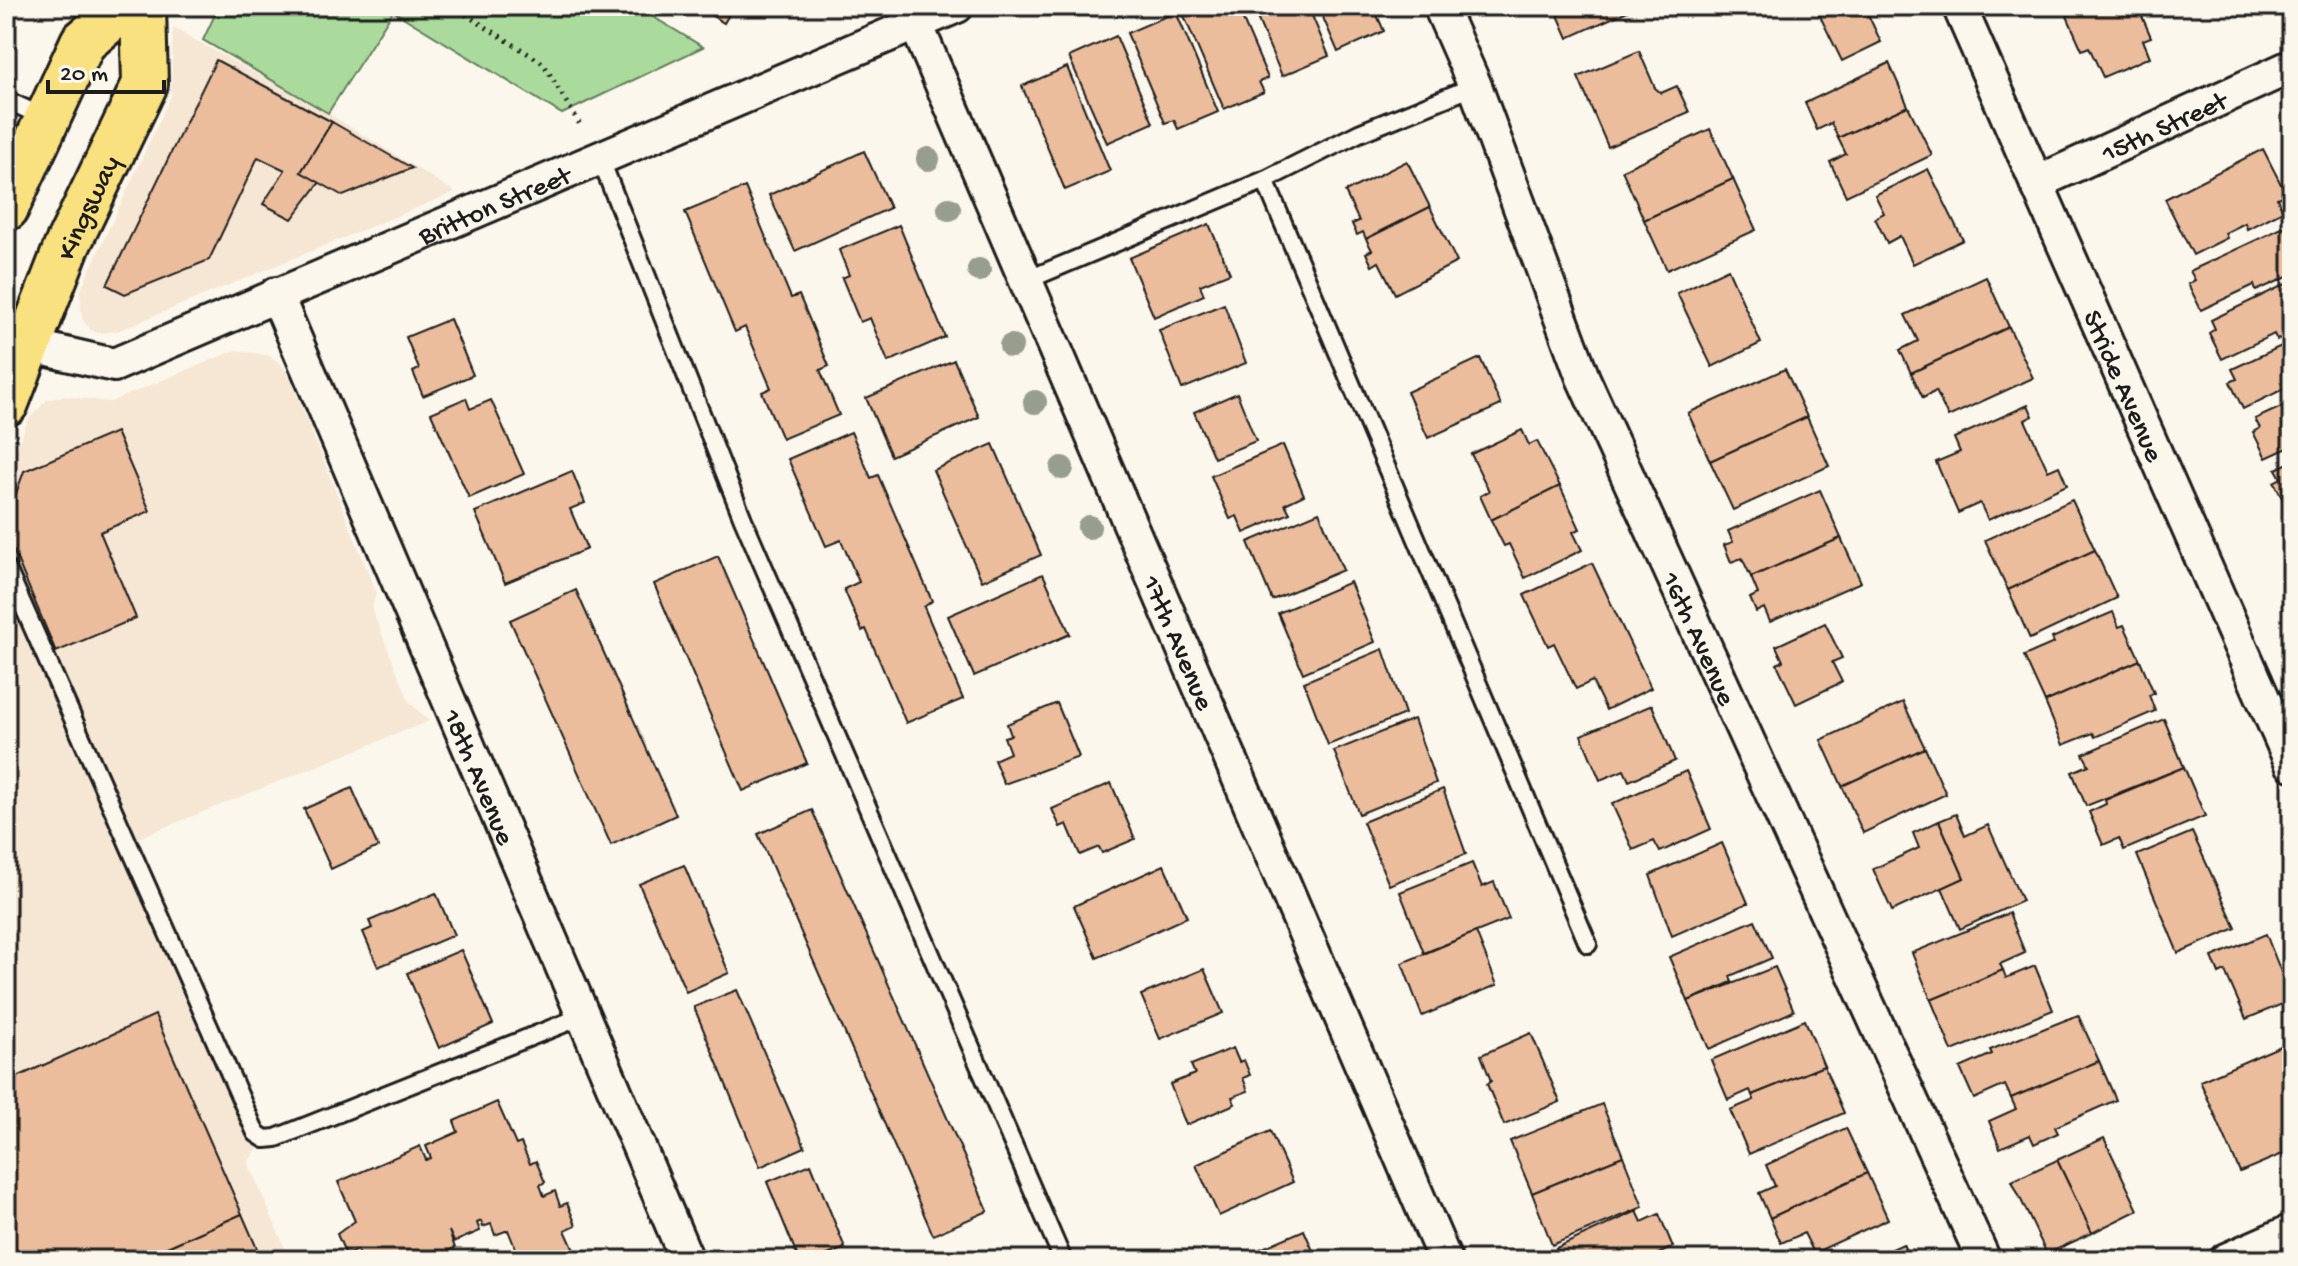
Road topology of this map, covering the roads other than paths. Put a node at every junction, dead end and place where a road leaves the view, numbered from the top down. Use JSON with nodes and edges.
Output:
{"nodes":[{"id":1,"x":126,"y":6,"type":"edge"},
{"id":2,"x":143,"y":6,"type":"edge"},
{"id":3,"x":957,"y":6,"type":"edge"},
{"id":4,"x":1440,"y":6,"type":"edge"},
{"id":5,"x":1959,"y":6,"type":"edge"},
{"id":6,"x":916,"y":24,"type":"junction"},
{"id":7,"x":2292,"y":66,"type":"edge"},
{"id":8,"x":1475,"y":86,"type":"junction"},
{"id":9,"x":6,"y":100,"type":"edge"},
{"id":10,"x":47,"y":118,"type":"junction"},
{"id":11,"x":600,"y":158,"type":"junction"},
{"id":12,"x":1265,"y":180,"type":"junction"},
{"id":13,"x":2036,"y":183,"type":"junction"},
{"id":14,"x":6,"y":208,"type":"edge"},
{"id":15,"x":1027,"y":280,"type":"junction"},
{"id":16,"x":276,"y":294,"type":"junction"},
{"id":17,"x":27,"y":345,"type":"junction"},
{"id":18,"x":6,"y":403,"type":"edge"},
{"id":19,"x":6,"y":567,"type":"edge"},
{"id":20,"x":2292,"y":764,"type":"edge"},
{"id":21,"x":1588,"y":944,"type":"dead end"},
{"id":22,"x":583,"y":1016,"type":"junction"},
{"id":23,"x":2292,"y":1231,"type":"edge"},
{"id":24,"x":687,"y":1260,"type":"edge"},
{"id":25,"x":1063,"y":1260,"type":"edge"},
{"id":26,"x":1445,"y":1260,"type":"edge"},
{"id":27,"x":1984,"y":1260,"type":"edge"},
{"id":28,"x":2226,"y":1260,"type":"edge"}],
"edges":[{"from":1,"to":10,"type":"main road"},
{"from":2,"to":17,"type":"main road","name":"Kingsway"},
{"from":3,"to":6,"type":"street","name":"Britton Street"},
{"from":4,"to":8,"type":"street","name":"16th Avenue"},
{"from":5,"to":13,"type":"street","name":"Stride Avenue"},
{"from":6,"to":11,"type":"street","name":"Britton Street"},
{"from":6,"to":15,"type":"street","name":"17th Avenue"},
{"from":7,"to":13,"type":"street","name":"15th Street"},
{"from":8,"to":12,"type":"lane"},
{"from":8,"to":27,"type":"street","name":"16th Avenue"},
{"from":9,"to":10,"type":"lane"},
{"from":10,"to":14,"type":"main road"},
{"from":11,"to":16,"type":"street","name":"Britton Street"},
{"from":11,"to":25,"type":"lane"},
{"from":12,"to":15,"type":"lane"},
{"from":12,"to":21,"type":"lane"},
{"from":13,"to":20,"type":"street","name":"Stride Avenue"},
{"from":15,"to":26,"type":"street","name":"17th Avenue"},
{"from":16,"to":17,"type":"street","name":"Britton Street"},
{"from":16,"to":22,"type":"street","name":"18th Avenue"},
{"from":17,"to":18,"type":"main road","name":"Kingsway"},
{"from":19,"to":22,"type":"lane"},
{"from":22,"to":24,"type":"street","name":"18th Avenue"},
{"from":23,"to":28,"type":"street"}]}
